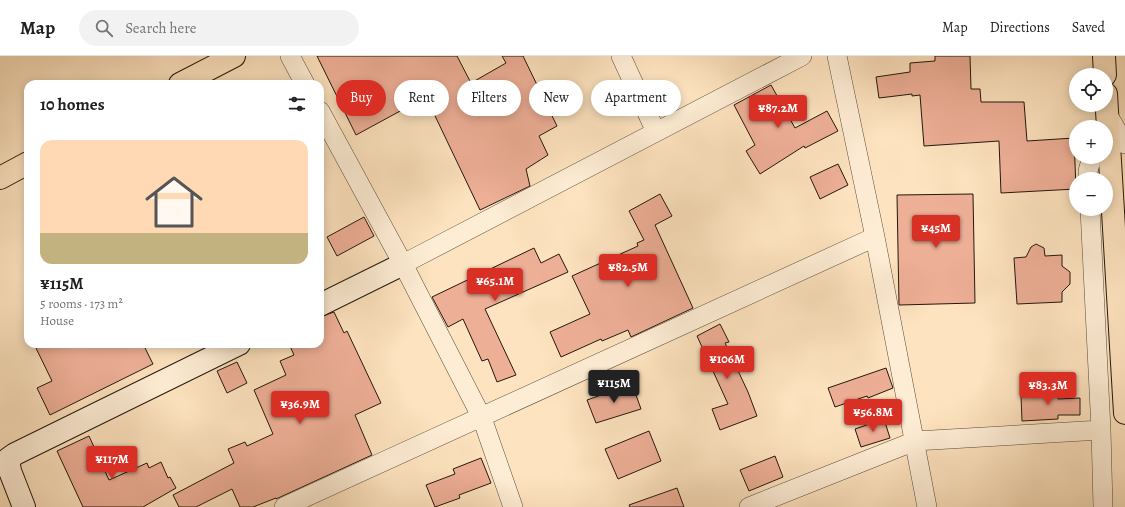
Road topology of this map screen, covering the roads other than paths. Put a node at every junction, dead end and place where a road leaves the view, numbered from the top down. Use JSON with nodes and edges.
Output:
{"nodes":[{"id":1,"x":234,"y":56,"type":"edge"},
{"id":2,"x":290,"y":56,"type":"edge"},
{"id":3,"x":621,"y":56,"type":"edge"},
{"id":4,"x":802,"y":56,"type":"edge"},
{"id":5,"x":837,"y":56,"type":"edge"},
{"id":6,"x":1104,"y":56,"type":"edge"},
{"id":7,"x":1105,"y":68,"type":"edge"},
{"id":8,"x":188,"y":80,"type":"edge"},
{"id":9,"x":303,"y":80,"type":"edge"},
{"id":10,"x":1105,"y":112,"type":"edge"},
{"id":11,"x":324,"y":118,"type":"edge"},
{"id":12,"x":656,"y":132,"type":"junction"},
{"id":13,"x":1125,"y":144,"type":"edge"},
{"id":14,"x":24,"y":165,"type":"edge"},
{"id":15,"x":0,"y":178,"type":"edge"},
{"id":16,"x":1090,"y":216,"type":"edge"},
{"id":17,"x":875,"y":237,"type":"junction"},
{"id":18,"x":403,"y":264,"type":"junction"},
{"id":19,"x":324,"y":303,"type":"edge"},
{"id":20,"x":231,"y":348,"type":"edge"},
{"id":21,"x":1125,"y":413,"type":"edge"},
{"id":22,"x":482,"y":418,"type":"junction"},
{"id":23,"x":1102,"y":430,"type":"junction"},
{"id":24,"x":915,"y":441,"type":"junction"},
{"id":25,"x":4,"y":459,"type":"edge"},
{"id":26,"x":24,"y":507,"type":"edge"},
{"id":27,"x":284,"y":507,"type":"edge"},
{"id":28,"x":513,"y":507,"type":"edge"},
{"id":29,"x":749,"y":507,"type":"edge"},
{"id":30,"x":928,"y":507,"type":"edge"},
{"id":31,"x":1103,"y":507,"type":"edge"}],
"edges":[{"from":1,"to":8,"type":"main road"},
{"from":2,"to":9,"type":"street"},
{"from":3,"to":12,"type":"street"},
{"from":4,"to":12,"type":"street"},
{"from":5,"to":17,"type":"street"},
{"from":6,"to":7,"type":"main road"},
{"from":10,"to":13,"type":"street"},
{"from":10,"to":21,"type":"main road"},
{"from":11,"to":18,"type":"street"},
{"from":12,"to":18,"type":"street"},
{"from":14,"to":15,"type":"main road"},
{"from":16,"to":23,"type":"street"},
{"from":17,"to":22,"type":"street"},
{"from":17,"to":24,"type":"street"},
{"from":18,"to":19,"type":"street"},
{"from":18,"to":22,"type":"street"},
{"from":20,"to":25,"type":"street"},
{"from":22,"to":27,"type":"street"},
{"from":22,"to":28,"type":"street"},
{"from":23,"to":24,"type":"street"},
{"from":23,"to":31,"type":"street"},
{"from":24,"to":29,"type":"street"},
{"from":24,"to":30,"type":"street"},
{"from":25,"to":26,"type":"street"}]}
